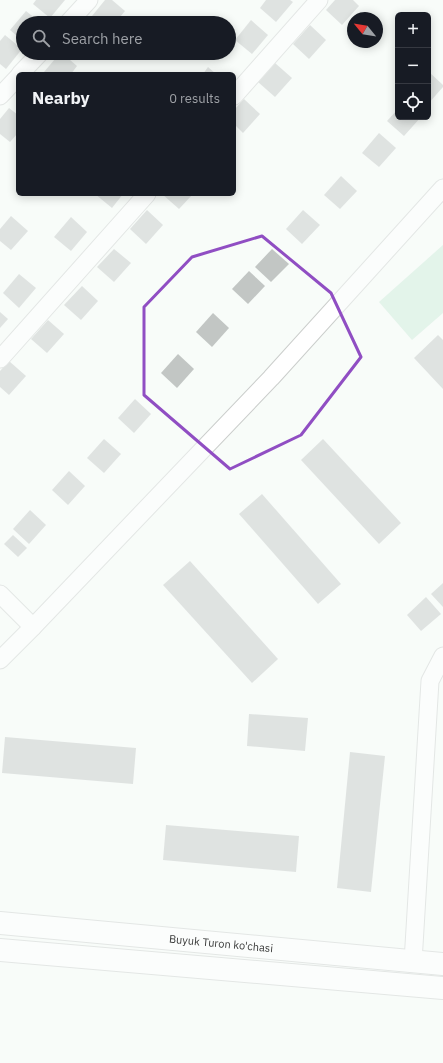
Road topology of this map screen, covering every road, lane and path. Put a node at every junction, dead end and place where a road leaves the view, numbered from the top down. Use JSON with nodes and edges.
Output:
{"nodes":[{"id":1,"x":89,"y":0,"type":"edge"},
{"id":2,"x":319,"y":0,"type":"edge"},
{"id":3,"x":74,"y":16,"type":"edge"},
{"id":4,"x":33,"y":60,"type":"edge"},
{"id":5,"x":22,"y":72,"type":"edge"},
{"id":6,"x":16,"y":79,"type":"edge"},
{"id":7,"x":236,"y":94,"type":"edge"},
{"id":8,"x":0,"y":96,"type":"edge"},
{"id":9,"x":443,"y":188,"type":"edge"},
{"id":10,"x":145,"y":196,"type":"edge"},
{"id":11,"x":0,"y":359,"type":"edge"},
{"id":12,"x":0,"y":594,"type":"edge"},
{"id":13,"x":33,"y":627,"type":"junction"},
{"id":14,"x":443,"y":656,"type":"edge"},
{"id":15,"x":0,"y":660,"type":"edge"},
{"id":16,"x":437,"y":682,"type":"edge"},
{"id":17,"x":0,"y":923,"type":"edge"},
{"id":18,"x":0,"y":950,"type":"edge"},
{"id":19,"x":413,"y":962,"type":"junction"},
{"id":20,"x":443,"y":964,"type":"edge"},
{"id":21,"x":443,"y":988,"type":"edge"}],
"edges":[{"from":1,"to":3,"type":"street"},
{"from":2,"to":7,"type":"street"},
{"from":4,"to":5,"type":"street"},
{"from":6,"to":8,"type":"street"},
{"from":9,"to":13,"type":"street"},
{"from":10,"to":11,"type":"street"},
{"from":12,"to":13,"type":"street"},
{"from":13,"to":15,"type":"street"},
{"from":14,"to":16,"type":"street"},
{"from":16,"to":19,"type":"street"},
{"from":17,"to":19,"type":"main road","name":"Buyuk Turon ko'chasi"},
{"from":18,"to":21,"type":"main road"},
{"from":19,"to":20,"type":"main road","name":"Buyuk Turon ko'chasi"}]}
